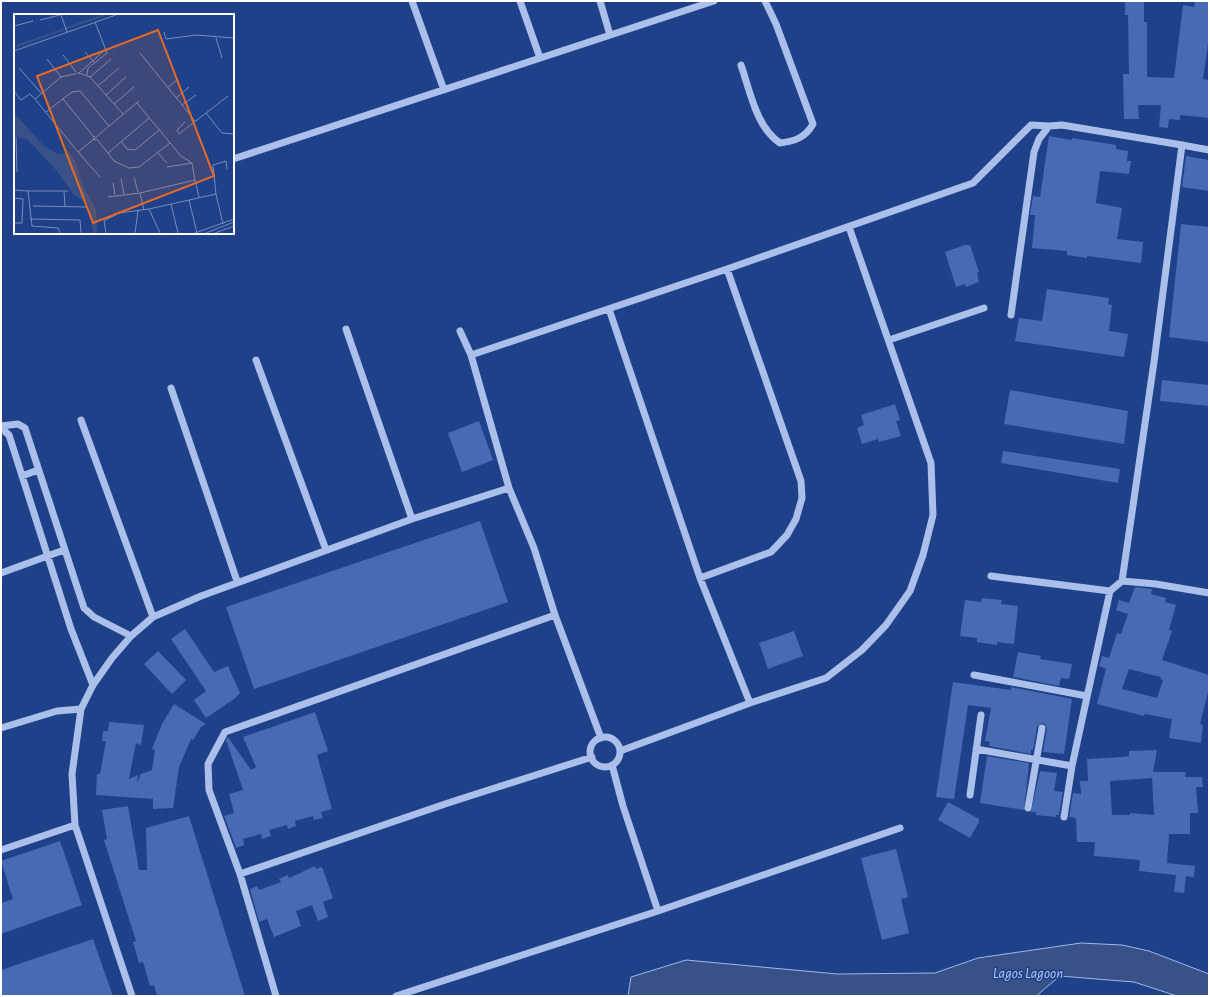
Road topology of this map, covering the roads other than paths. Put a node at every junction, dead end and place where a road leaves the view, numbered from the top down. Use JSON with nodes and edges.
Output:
{"nodes":[{"id":1,"x":412,"y":1,"type":"edge"},
{"id":2,"x":520,"y":1,"type":"edge"},
{"id":3,"x":600,"y":1,"type":"edge"},
{"id":4,"x":714,"y":1,"type":"edge"},
{"id":5,"x":765,"y":1,"type":"edge"},
{"id":6,"x":610,"y":35,"type":"junction"},
{"id":7,"x":540,"y":58,"type":"junction"},
{"id":8,"x":741,"y":65,"type":"dead end"},
{"id":9,"x":444,"y":90,"type":"junction"},
{"id":10,"x":1049,"y":126,"type":"junction"},
{"id":11,"x":1182,"y":145,"type":"junction"},
{"id":12,"x":1209,"y":150,"type":"edge"},
{"id":13,"x":234,"y":159,"type":"edge"},
{"id":14,"x":849,"y":227,"type":"junction"},
{"id":15,"x":727,"y":269,"type":"junction"},
{"id":16,"x":984,"y":308,"type":"dead end"},
{"id":17,"x":609,"y":309,"type":"junction"},
{"id":18,"x":1011,"y":315,"type":"dead end"},
{"id":19,"x":346,"y":329,"type":"dead end"},
{"id":20,"x":460,"y":332,"type":"dead end"},
{"id":21,"x":889,"y":340,"type":"junction"},
{"id":22,"x":471,"y":355,"type":"junction"},
{"id":23,"x":256,"y":360,"type":"dead end"},
{"id":24,"x":171,"y":388,"type":"dead end"},
{"id":25,"x":81,"y":420,"type":"dead end"},
{"id":26,"x":1,"y":427,"type":"edge"},
{"id":27,"x":38,"y":470,"type":"junction"},
{"id":28,"x":22,"y":476,"type":"junction"},
{"id":29,"x":509,"y":488,"type":"junction"},
{"id":30,"x":412,"y":519,"type":"junction"},
{"id":31,"x":64,"y":550,"type":"junction"},
{"id":32,"x":326,"y":550,"type":"junction"},
{"id":33,"x":48,"y":555,"type":"junction"},
{"id":34,"x":1,"y":573,"type":"edge"},
{"id":35,"x":991,"y":576,"type":"dead end"},
{"id":36,"x":700,"y":578,"type":"junction"},
{"id":37,"x":237,"y":581,"type":"junction"},
{"id":38,"x":1122,"y":581,"type":"junction"},
{"id":39,"x":1110,"y":591,"type":"junction"},
{"id":40,"x":1209,"y":593,"type":"edge"},
{"id":41,"x":555,"y":615,"type":"junction"},
{"id":42,"x":153,"y":617,"type":"junction"},
{"id":43,"x":131,"y":636,"type":"junction"},
{"id":44,"x":974,"y":675,"type":"dead end"},
{"id":45,"x":93,"y":685,"type":"junction"},
{"id":46,"x":1087,"y":696,"type":"junction"},
{"id":47,"x":750,"y":703,"type":"junction"},
{"id":48,"x":81,"y":709,"type":"junction"},
{"id":49,"x":981,"y":715,"type":"dead end"},
{"id":50,"x":1,"y":728,"type":"edge"},
{"id":51,"x":1042,"y":728,"type":"dead end"},
{"id":52,"x":601,"y":738,"type":"junction"},
{"id":53,"x":976,"y":749,"type":"junction"},
{"id":54,"x":620,"y":751,"type":"junction"},
{"id":55,"x":592,"y":757,"type":"junction"},
{"id":56,"x":1036,"y":759,"type":"junction"},
{"id":57,"x":612,"y":765,"type":"junction"},
{"id":58,"x":1072,"y":766,"type":"junction"},
{"id":59,"x":970,"y":795,"type":"dead end"},
{"id":60,"x":1028,"y":808,"type":"dead end"},
{"id":61,"x":1064,"y":817,"type":"dead end"},
{"id":62,"x":75,"y":825,"type":"junction"},
{"id":63,"x":900,"y":828,"type":"dead end"},
{"id":64,"x":1,"y":850,"type":"edge"},
{"id":65,"x":240,"y":874,"type":"junction"},
{"id":66,"x":658,"y":911,"type":"junction"},
{"id":67,"x":132,"y":996,"type":"edge"},
{"id":68,"x":276,"y":996,"type":"edge"},
{"id":69,"x":396,"y":996,"type":"edge"}],
"edges":[{"from":1,"to":9,"type":"street"},
{"from":2,"to":7,"type":"street"},
{"from":3,"to":6,"type":"street"},
{"from":4,"to":6,"type":"street"},
{"from":5,"to":8,"type":"street"},
{"from":6,"to":7,"type":"street"},
{"from":7,"to":9,"type":"street"},
{"from":9,"to":13,"type":"street"},
{"from":10,"to":11,"type":"street"},
{"from":10,"to":14,"type":"street"},
{"from":10,"to":18,"type":"street"},
{"from":11,"to":12,"type":"street"},
{"from":11,"to":38,"type":"street"},
{"from":14,"to":15,"type":"street"},
{"from":14,"to":21,"type":"street"},
{"from":15,"to":17,"type":"street"},
{"from":15,"to":36,"type":"street"},
{"from":16,"to":21,"type":"street"},
{"from":17,"to":22,"type":"street"},
{"from":17,"to":36,"type":"street"},
{"from":19,"to":30,"type":"street"},
{"from":20,"to":22,"type":"street"},
{"from":21,"to":47,"type":"street"},
{"from":22,"to":29,"type":"street"},
{"from":23,"to":32,"type":"street"},
{"from":24,"to":37,"type":"street"},
{"from":25,"to":42,"type":"street"},
{"from":26,"to":27,"type":"street"},
{"from":26,"to":28,"type":"street"},
{"from":27,"to":28,"type":"street"},
{"from":27,"to":31,"type":"street"},
{"from":28,"to":33,"type":"street"},
{"from":29,"to":30,"type":"street"},
{"from":29,"to":41,"type":"street"},
{"from":30,"to":32,"type":"street"},
{"from":31,"to":33,"type":"street"},
{"from":31,"to":43,"type":"street"},
{"from":32,"to":37,"type":"street"},
{"from":33,"to":34,"type":"street"},
{"from":33,"to":45,"type":"street"},
{"from":35,"to":39,"type":"street"},
{"from":36,"to":47,"type":"street"},
{"from":37,"to":42,"type":"street"},
{"from":38,"to":39,"type":"street"},
{"from":38,"to":40,"type":"street"},
{"from":39,"to":46,"type":"street"},
{"from":41,"to":52,"type":"street"},
{"from":41,"to":65,"type":"street"},
{"from":42,"to":43,"type":"street"},
{"from":43,"to":45,"type":"street"},
{"from":44,"to":46,"type":"street"},
{"from":45,"to":48,"type":"street"},
{"from":46,"to":58,"type":"street"},
{"from":47,"to":54,"type":"street"},
{"from":48,"to":50,"type":"street"},
{"from":48,"to":62,"type":"street"},
{"from":49,"to":53,"type":"street"},
{"from":51,"to":56,"type":"street"},
{"from":52,"to":54,"type":"street"},
{"from":52,"to":55,"type":"street"},
{"from":53,"to":56,"type":"street"},
{"from":53,"to":59,"type":"street"},
{"from":54,"to":57,"type":"street"},
{"from":55,"to":57,"type":"street"},
{"from":55,"to":65,"type":"street"},
{"from":56,"to":58,"type":"street"},
{"from":56,"to":60,"type":"street"},
{"from":57,"to":66,"type":"street"},
{"from":58,"to":61,"type":"street"},
{"from":62,"to":64,"type":"street"},
{"from":62,"to":67,"type":"street"},
{"from":63,"to":66,"type":"street"},
{"from":65,"to":68,"type":"street"},
{"from":66,"to":69,"type":"street"}]}
